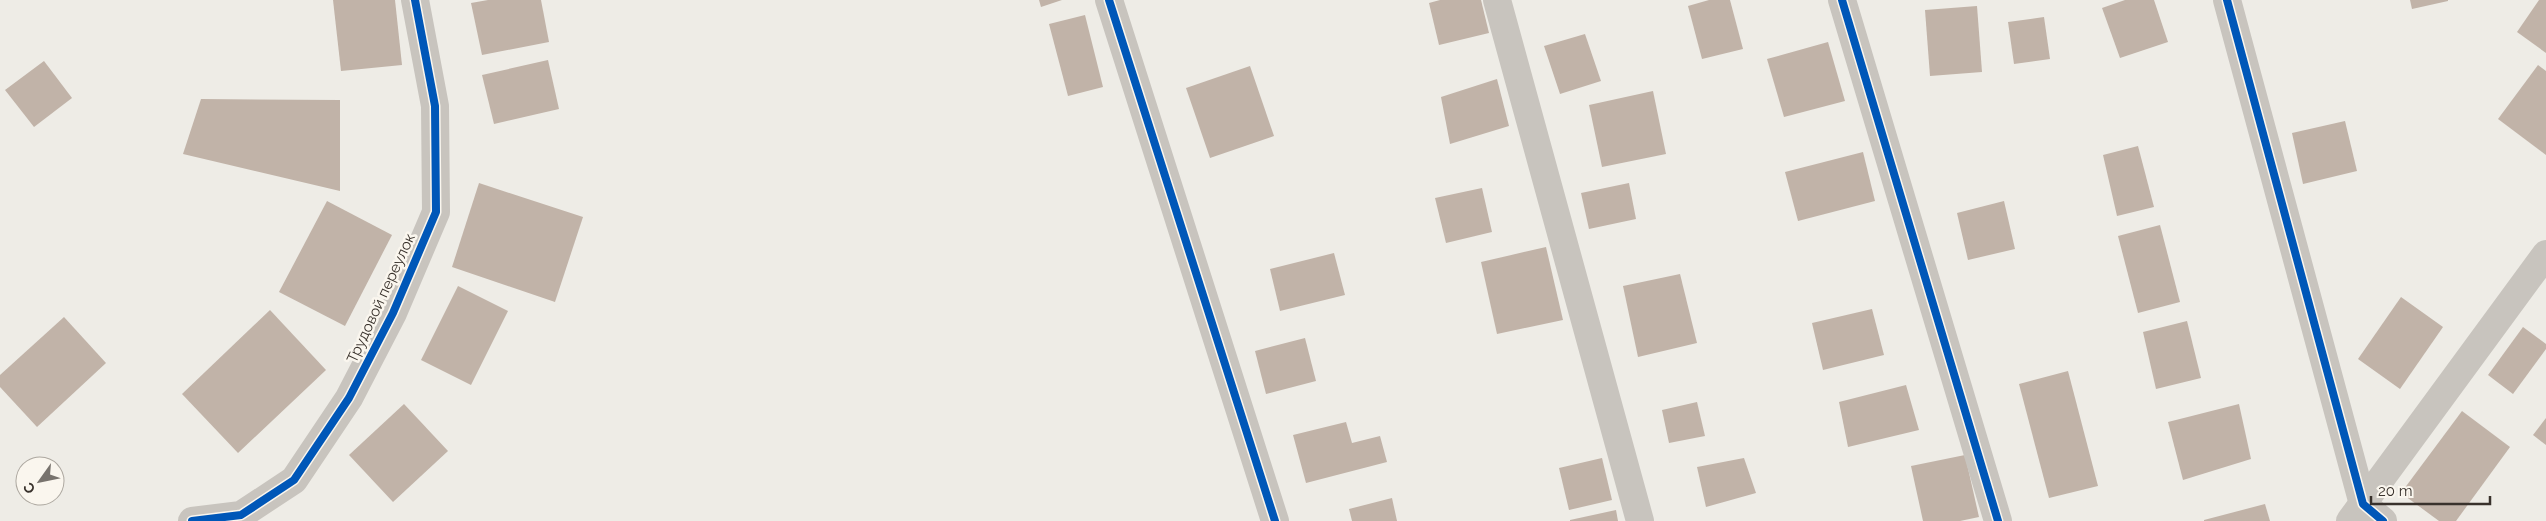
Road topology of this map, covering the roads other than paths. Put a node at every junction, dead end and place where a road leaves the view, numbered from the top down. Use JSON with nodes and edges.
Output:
{"nodes":[{"id":1,"x":415,"y":0,"type":"edge"},
{"id":2,"x":1109,"y":0,"type":"edge"},
{"id":3,"x":1497,"y":0,"type":"edge"},
{"id":4,"x":1842,"y":0,"type":"edge"},
{"id":5,"x":2228,"y":0,"type":"edge"},
{"id":6,"x":2546,"y":254,"type":"edge"},
{"id":7,"x":2356,"y":512,"type":"edge"},
{"id":8,"x":192,"y":521,"type":"edge"},
{"id":9,"x":1275,"y":521,"type":"edge"},
{"id":10,"x":1640,"y":521,"type":"edge"},
{"id":11,"x":1998,"y":521,"type":"edge"},
{"id":12,"x":2383,"y":521,"type":"edge"}],
"edges":[{"from":1,"to":8,"type":"street","name":"Трудовой переулок"},
{"from":2,"to":9,"type":"street"},
{"from":3,"to":10,"type":"street"},
{"from":4,"to":11,"type":"street"},
{"from":5,"to":7,"type":"street"},
{"from":6,"to":7,"type":"street"},
{"from":7,"to":12,"type":"street"}]}
